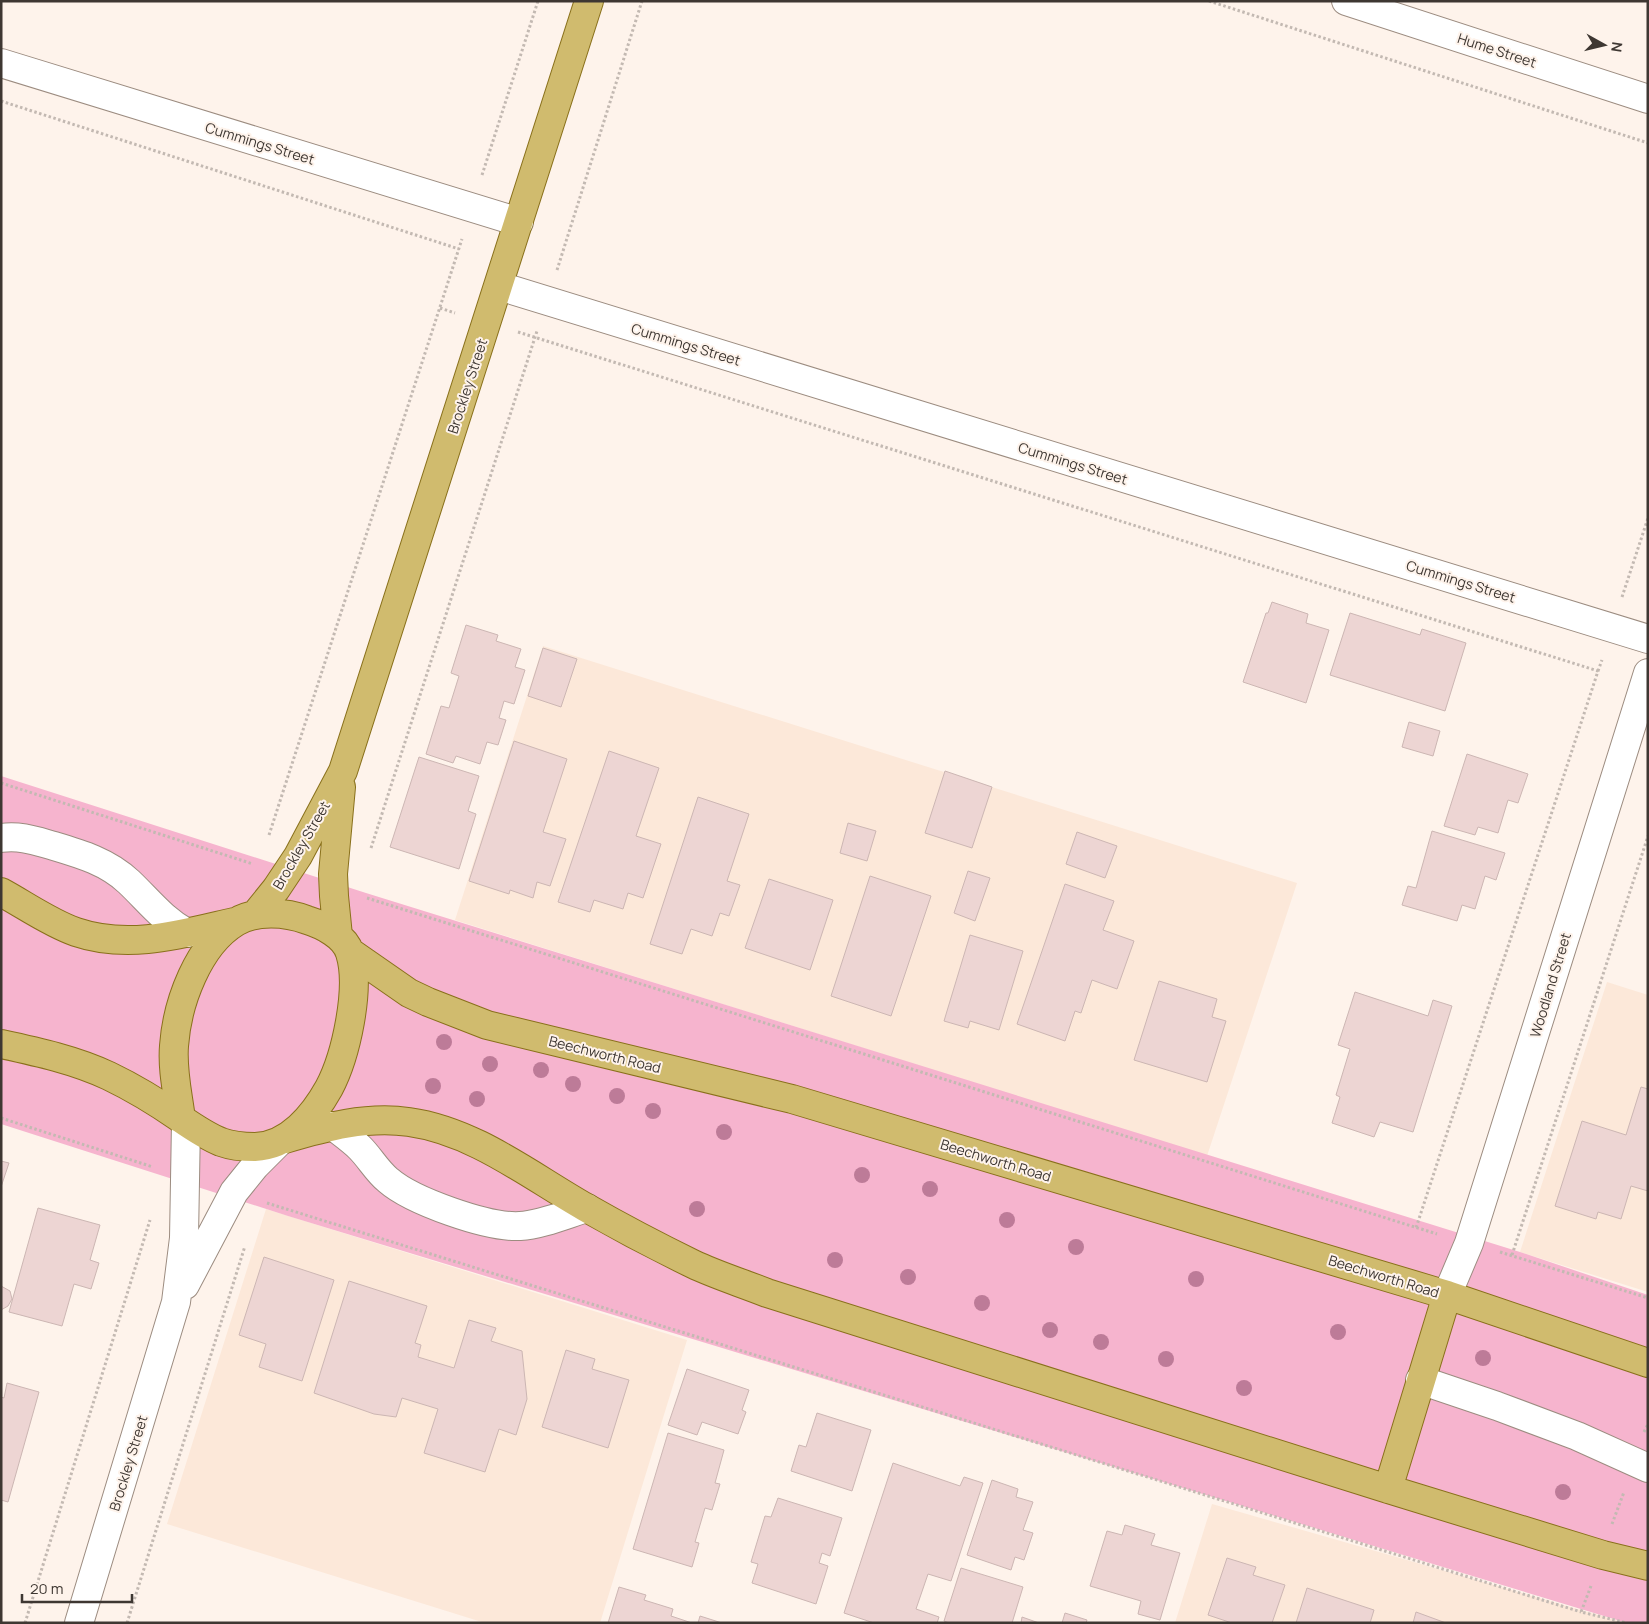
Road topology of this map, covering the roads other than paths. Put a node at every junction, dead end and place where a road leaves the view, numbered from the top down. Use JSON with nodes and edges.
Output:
{"nodes":[{"id":1,"x":589,"y":1,"type":"edge"},
{"id":2,"x":1346,"y":1,"type":"edge"},
{"id":3,"x":1,"y":64,"type":"edge"},
{"id":4,"x":1648,"y":99,"type":"edge"},
{"id":5,"x":519,"y":222,"type":"junction"},
{"id":6,"x":499,"y":286,"type":"junction"},
{"id":7,"x":1648,"y":639,"type":"edge"},
{"id":8,"x":1648,"y":673,"type":"edge"},
{"id":9,"x":343,"y":771,"type":"junction"},
{"id":10,"x":1,"y":838,"type":"edge"},
{"id":11,"x":1,"y":892,"type":"edge"},
{"id":12,"x":246,"y":918,"type":"junction"},
{"id":13,"x":187,"y":933,"type":"junction"},
{"id":14,"x":344,"y":944,"type":"junction"},
{"id":15,"x":1,"y":1044,"type":"edge"},
{"id":16,"x":184,"y":1121,"type":"junction"},
{"id":17,"x":333,"y":1126,"type":"junction"},
{"id":18,"x":282,"y":1140,"type":"junction"},
{"id":19,"x":587,"y":1208,"type":"junction"},
{"id":20,"x":1447,"y":1295,"type":"junction"},
{"id":21,"x":176,"y":1302,"type":"junction"},
{"id":22,"x":1648,"y":1363,"type":"edge"},
{"id":23,"x":1420,"y":1380,"type":"junction"},
{"id":24,"x":1648,"y":1468,"type":"edge"},
{"id":25,"x":1388,"y":1489,"type":"junction"},
{"id":26,"x":1648,"y":1566,"type":"edge"},
{"id":27,"x":79,"y":1623,"type":"edge"}],
"edges":[{"from":1,"to":5,"type":"main road","name":"Brockley Street"},
{"from":2,"to":4,"type":"street","name":"Hume Street"},
{"from":3,"to":5,"type":"street","name":"Cummings Street"},
{"from":5,"to":6,"type":"main road","name":"Brockley Street"},
{"from":6,"to":7,"type":"street","name":"Cummings Street"},
{"from":6,"to":9,"type":"main road","name":"Brockley Street"},
{"from":8,"to":20,"type":"street","name":"Woodland Street"},
{"from":9,"to":12,"type":"main road","name":"Brockley Street"},
{"from":9,"to":14,"type":"main road","name":"Brockley Street"},
{"from":10,"to":13,"type":"street"},
{"from":11,"to":13,"type":"main road"},
{"from":12,"to":13,"type":"main road"},
{"from":12,"to":14,"type":"main road","name":"Beechworth Road"},
{"from":12,"to":16,"type":"main road","name":"Brockley Street"},
{"from":14,"to":18,"type":"main road","name":"Brockley Street"},
{"from":14,"to":20,"type":"main road","name":"Beechworth Road"},
{"from":15,"to":16,"type":"main road"},
{"from":16,"to":18,"type":"main road"},
{"from":16,"to":21,"type":"street","name":"Brockley Street"},
{"from":17,"to":18,"type":"main road"},
{"from":17,"to":19,"type":"main road"},
{"from":17,"to":19,"type":"street"},
{"from":18,"to":21,"type":"street","name":"Brockley Street"},
{"from":19,"to":25,"type":"main road"},
{"from":20,"to":22,"type":"main road","name":"Beechworth Road"},
{"from":20,"to":23,"type":"main road"},
{"from":21,"to":27,"type":"street","name":"Brockley Street"},
{"from":23,"to":24,"type":"street"},
{"from":23,"to":25,"type":"main road"},
{"from":25,"to":26,"type":"main road"}]}
